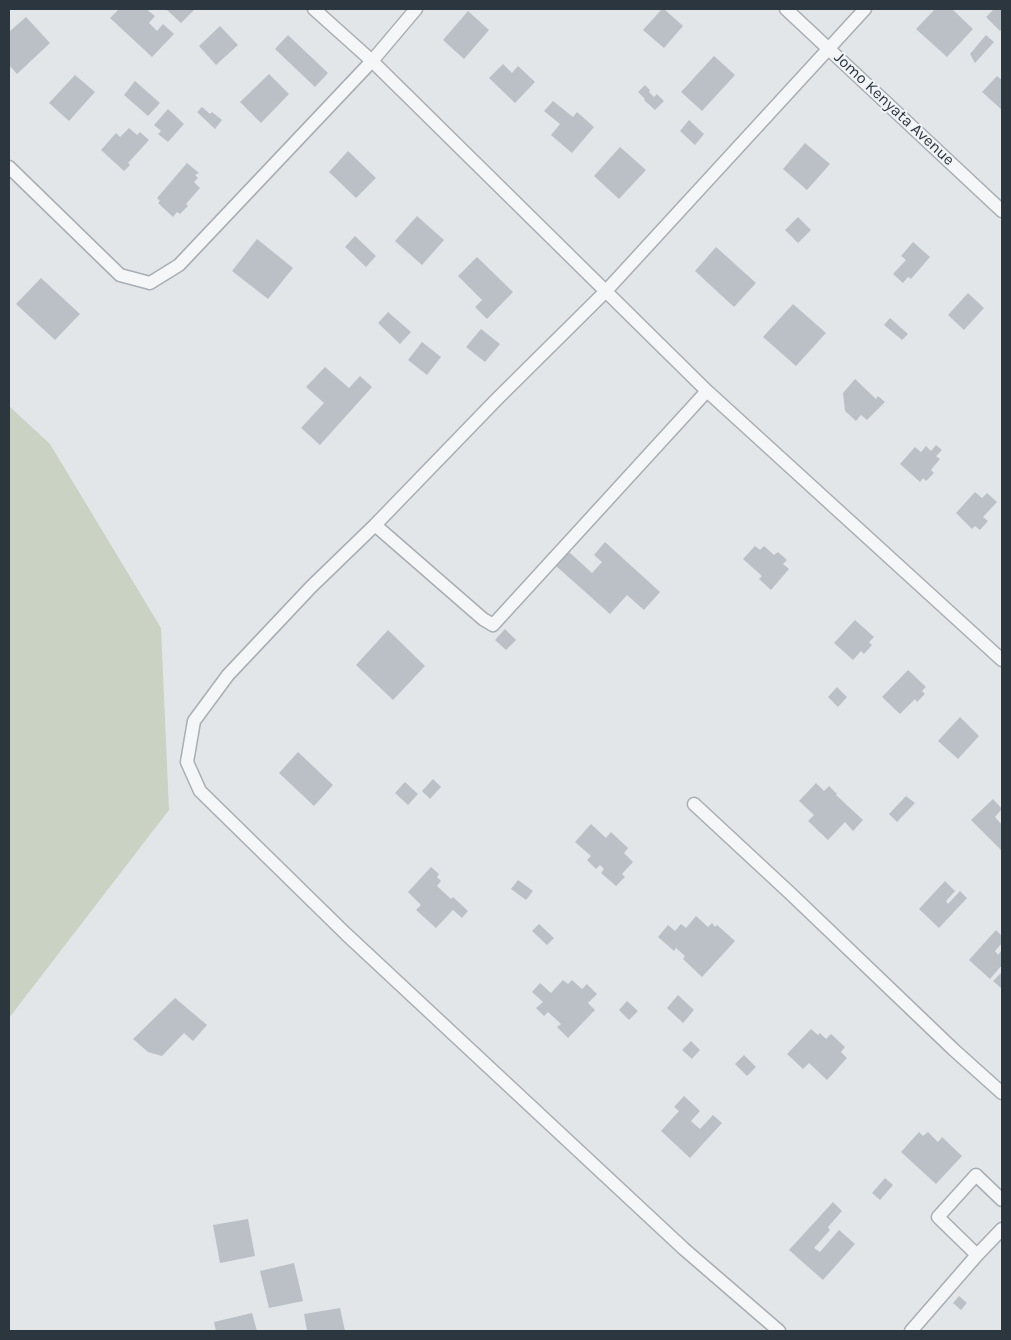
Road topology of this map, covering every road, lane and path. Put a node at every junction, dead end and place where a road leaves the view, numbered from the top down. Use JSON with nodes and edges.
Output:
{"nodes":[{"id":1,"x":314,"y":9,"type":"edge"},
{"id":2,"x":416,"y":9,"type":"edge"},
{"id":3,"x":786,"y":9,"type":"edge"},
{"id":4,"x":865,"y":9,"type":"edge"},
{"id":5,"x":829,"y":48,"type":"junction"},
{"id":6,"x":372,"y":61,"type":"junction"},
{"id":7,"x":9,"y":167,"type":"edge"},
{"id":8,"x":1002,"y":211,"type":"edge"},
{"id":9,"x":606,"y":291,"type":"junction"},
{"id":10,"x":707,"y":391,"type":"junction"},
{"id":11,"x":375,"y":525,"type":"junction"},
{"id":12,"x":1002,"y":660,"type":"edge"},
{"id":13,"x":694,"y":804,"type":"dead end"},
{"id":14,"x":1002,"y":1093,"type":"edge"},
{"id":15,"x":1002,"y":1200,"type":"edge"},
{"id":16,"x":1002,"y":1229,"type":"edge"},
{"id":17,"x":977,"y":1255,"type":"junction"},
{"id":18,"x":779,"y":1331,"type":"edge"},
{"id":19,"x":910,"y":1331,"type":"edge"}],
"edges":[{"from":1,"to":6,"type":"street"},
{"from":2,"to":6,"type":"street"},
{"from":3,"to":5,"type":"street","name":"Jomo Kenyata Avenue"},
{"from":4,"to":5,"type":"street"},
{"from":5,"to":8,"type":"street","name":"Jomo Kenyata Avenue"},
{"from":5,"to":9,"type":"street"},
{"from":6,"to":7,"type":"street"},
{"from":6,"to":9,"type":"street"},
{"from":9,"to":10,"type":"street"},
{"from":9,"to":11,"type":"street"},
{"from":10,"to":11,"type":"street"},
{"from":10,"to":12,"type":"street"},
{"from":11,"to":18,"type":"street"},
{"from":13,"to":14,"type":"street"},
{"from":15,"to":17,"type":"street"},
{"from":16,"to":17,"type":"street"},
{"from":17,"to":19,"type":"street"}]}
